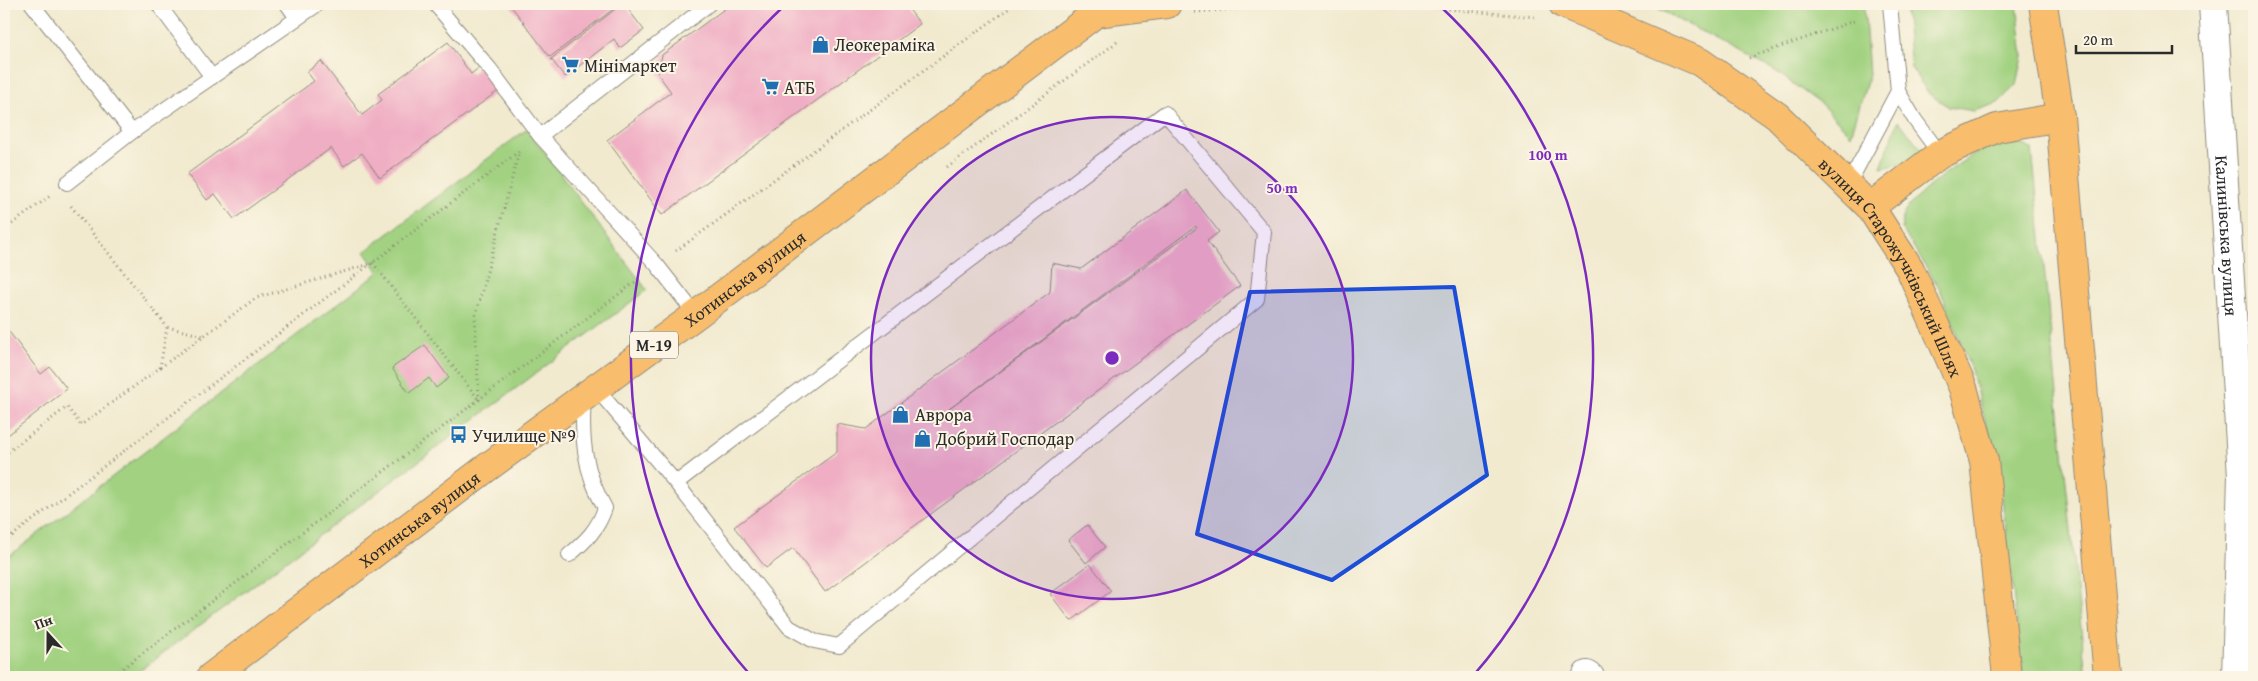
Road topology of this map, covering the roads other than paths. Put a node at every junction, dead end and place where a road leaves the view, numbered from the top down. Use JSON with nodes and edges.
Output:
{"nodes":[{"id":1,"x":32,"y":4,"type":"edge"},
{"id":2,"x":158,"y":4,"type":"edge"},
{"id":3,"x":287,"y":4,"type":"edge"},
{"id":4,"x":318,"y":4,"type":"edge"},
{"id":5,"x":435,"y":4,"type":"edge"},
{"id":6,"x":710,"y":4,"type":"edge"},
{"id":7,"x":1890,"y":4,"type":"edge"},
{"id":8,"x":2044,"y":4,"type":"edge"},
{"id":9,"x":2213,"y":4,"type":"edge"},
{"id":10,"x":1102,"y":8,"type":"edge"},
{"id":11,"x":1179,"y":8,"type":"edge"},
{"id":12,"x":1553,"y":11,"type":"edge"},
{"id":13,"x":297,"y":18,"type":"junction"},
{"id":14,"x":212,"y":77,"type":"junction"},
{"id":15,"x":1898,"y":91,"type":"junction"},
{"id":16,"x":2060,"y":117,"type":"junction"},
{"id":17,"x":132,"y":132,"type":"junction"},
{"id":18,"x":540,"y":136,"type":"junction"},
{"id":19,"x":1940,"y":154,"type":"junction"},
{"id":20,"x":1848,"y":185,"type":"junction"},
{"id":21,"x":62,"y":186,"type":"road end"},
{"id":22,"x":1870,"y":207,"type":"junction"},
{"id":23,"x":696,"y":315,"type":"junction"},
{"id":24,"x":590,"y":391,"type":"junction"},
{"id":25,"x":2247,"y":430,"type":"edge"},
{"id":26,"x":676,"y":483,"type":"junction"},
{"id":27,"x":570,"y":555,"type":"dead end"},
{"id":28,"x":211,"y":677,"type":"edge"},
{"id":29,"x":2007,"y":677,"type":"edge"},
{"id":30,"x":2108,"y":677,"type":"edge"},
{"id":31,"x":2236,"y":677,"type":"edge"}],
"edges":[{"from":1,"to":17,"type":"lane"},
{"from":2,"to":14,"type":"lane"},
{"from":3,"to":13,"type":"lane"},
{"from":4,"to":13,"type":"lane"},
{"from":5,"to":18,"type":"lane"},
{"from":6,"to":18,"type":"lane"},
{"from":7,"to":15,"type":"lane"},
{"from":8,"to":16,"type":"main road"},
{"from":9,"to":25,"type":"street","name":"Калинівська вулиця"},
{"from":10,"to":11,"type":"main road"},
{"from":10,"to":23,"type":"main road","name":"Хотинська вулиця","number":"М-19"},
{"from":12,"to":20,"type":"main road","name":"вулиця Старожучківський Шлях"},
{"from":13,"to":14,"type":"lane"},
{"from":14,"to":17,"type":"lane"},
{"from":15,"to":19,"type":"lane"},
{"from":15,"to":20,"type":"lane"},
{"from":16,"to":19,"type":"main road"},
{"from":16,"to":30,"type":"main road"},
{"from":17,"to":21,"type":"lane"},
{"from":18,"to":23,"type":"lane"},
{"from":19,"to":22,"type":"main road"},
{"from":20,"to":22,"type":"main road","name":"вулиця Старожучківський Шлях"},
{"from":22,"to":29,"type":"main road","name":"вулиця Старожучківський Шлях"},
{"from":23,"to":24,"type":"main road","name":"Хотинська вулиця","number":"М-19"},
{"from":24,"to":26,"type":"lane"},
{"from":24,"to":27,"type":"lane"},
{"from":24,"to":28,"type":"main road","name":"Хотинська вулиця","number":"М-19"},
{"from":25,"to":31,"type":"street","name":"Калинівська вулиця"},
{"from":26,"to":26,"type":"lane"}]}
